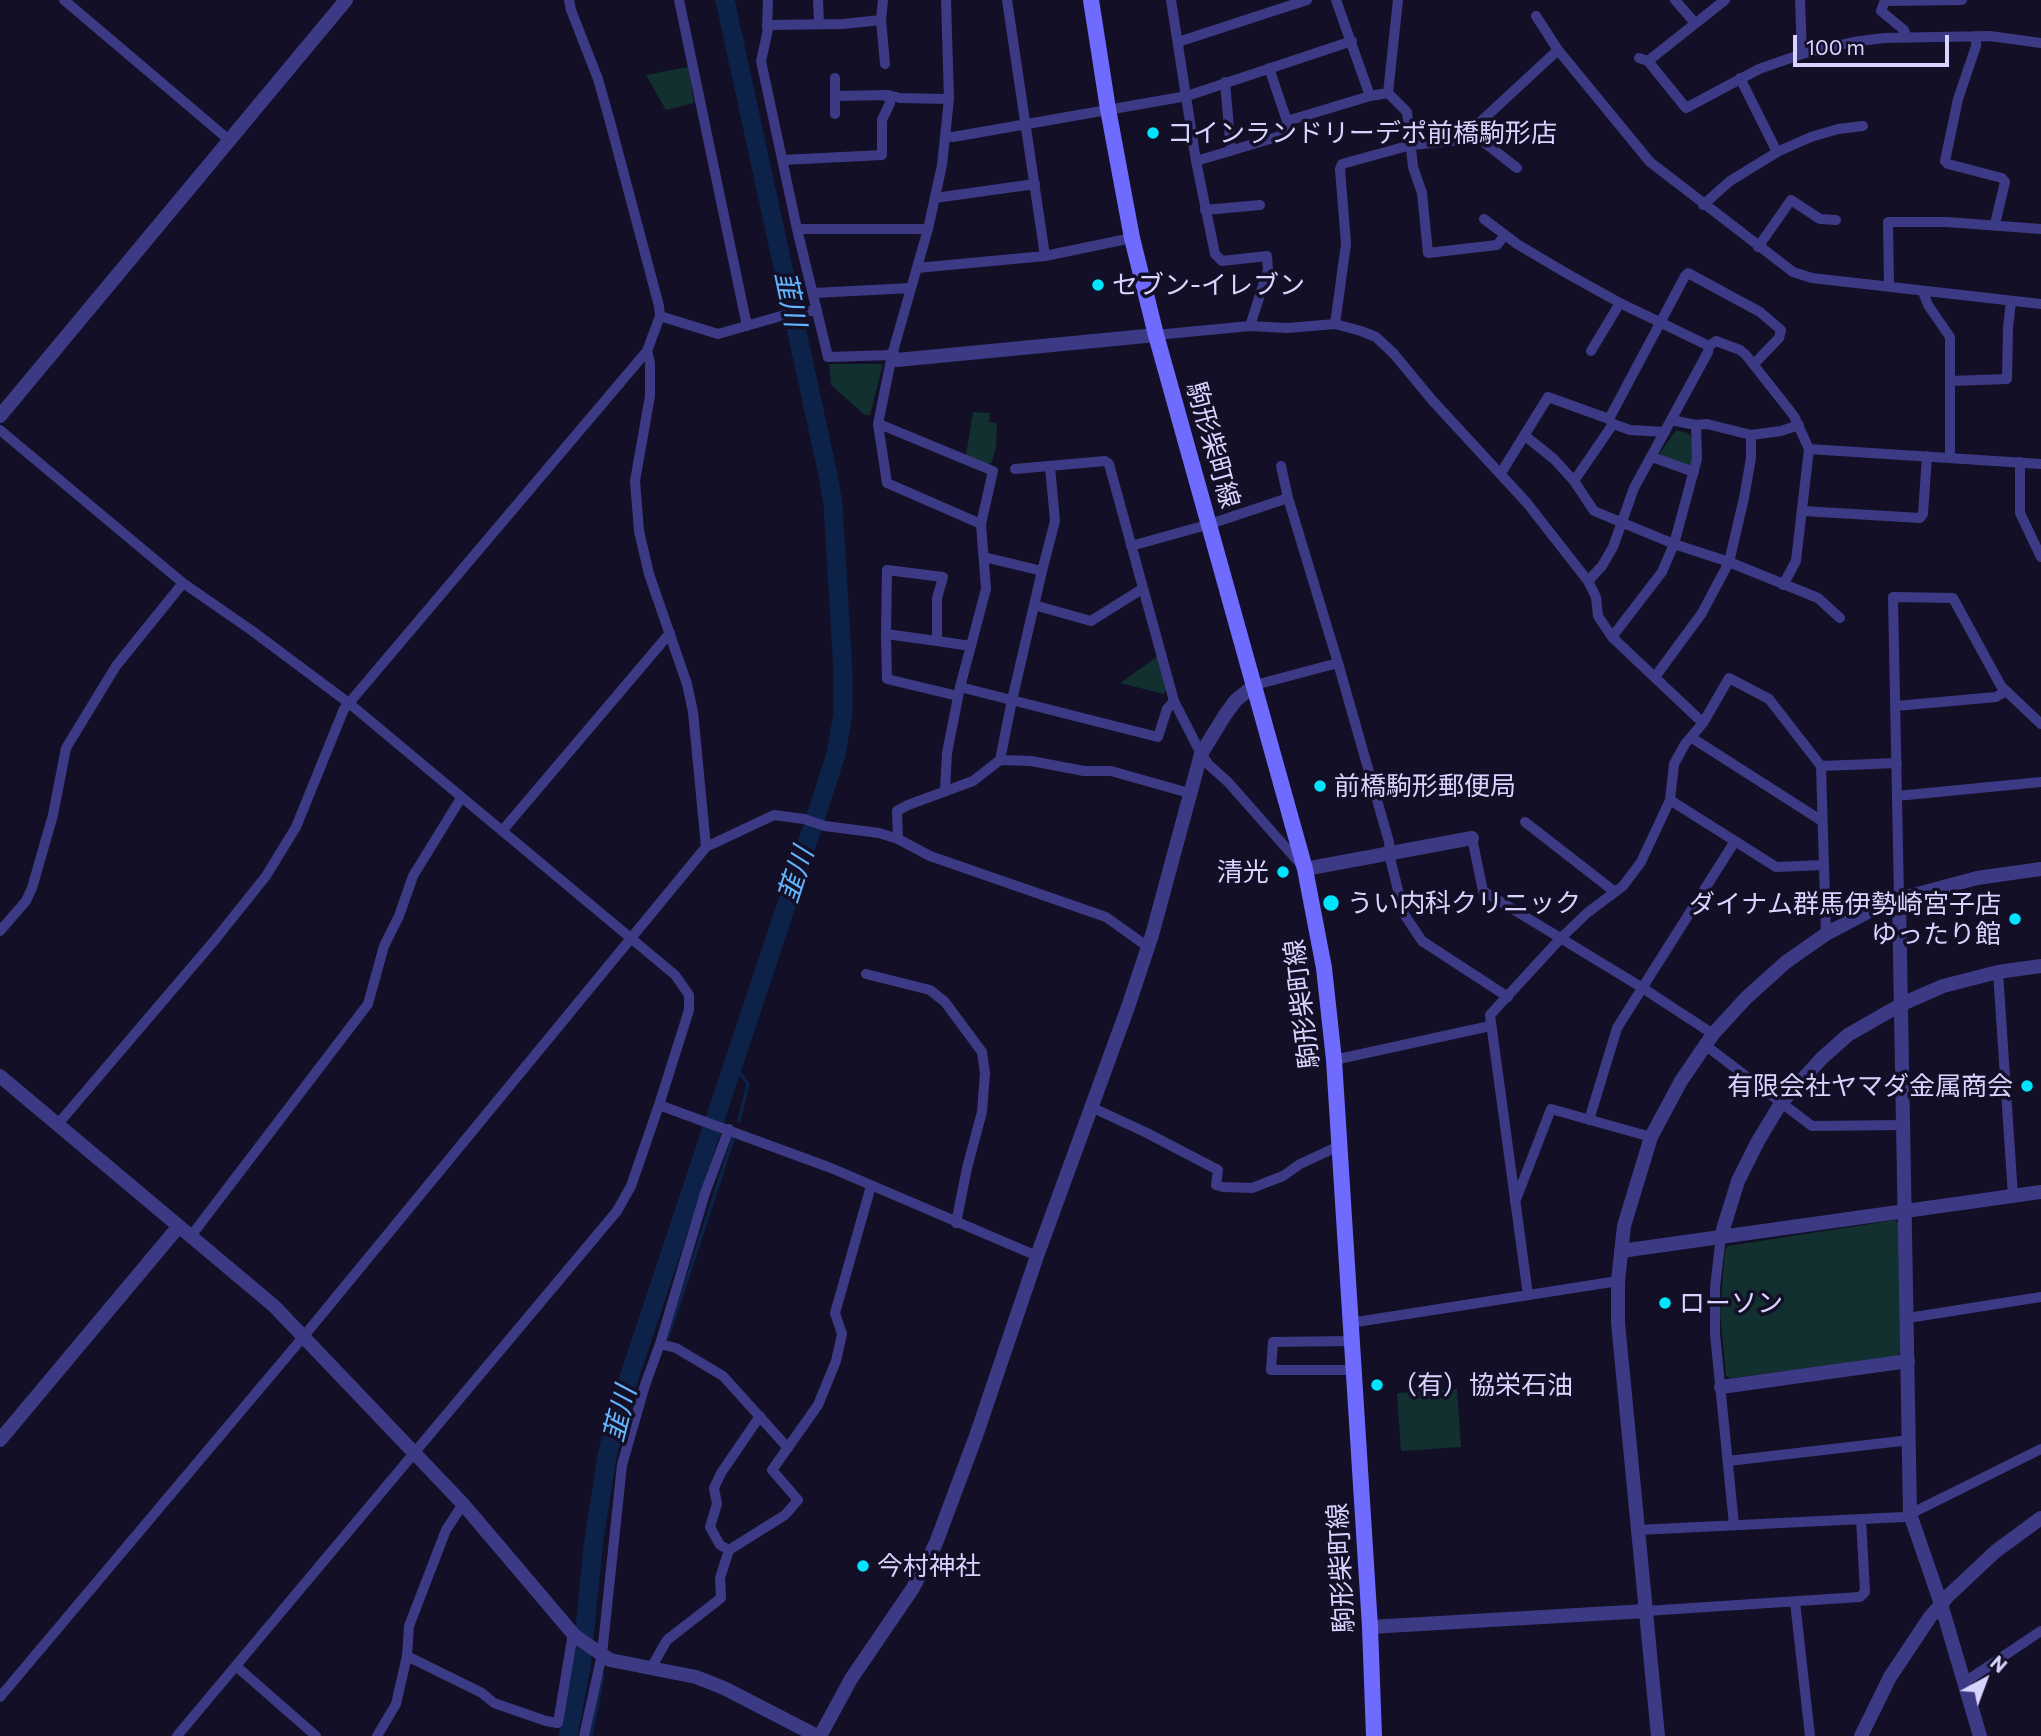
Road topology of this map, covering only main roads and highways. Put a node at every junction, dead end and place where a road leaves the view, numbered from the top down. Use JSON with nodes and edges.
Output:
{"nodes":[{"id":1,"x":1091,"y":0,"type":"edge"},
{"id":2,"x":1374,"y":1736,"type":"edge"}],
"edges":[{"from":1,"to":2,"type":"main road","name":"駒形柴町線"}]}
